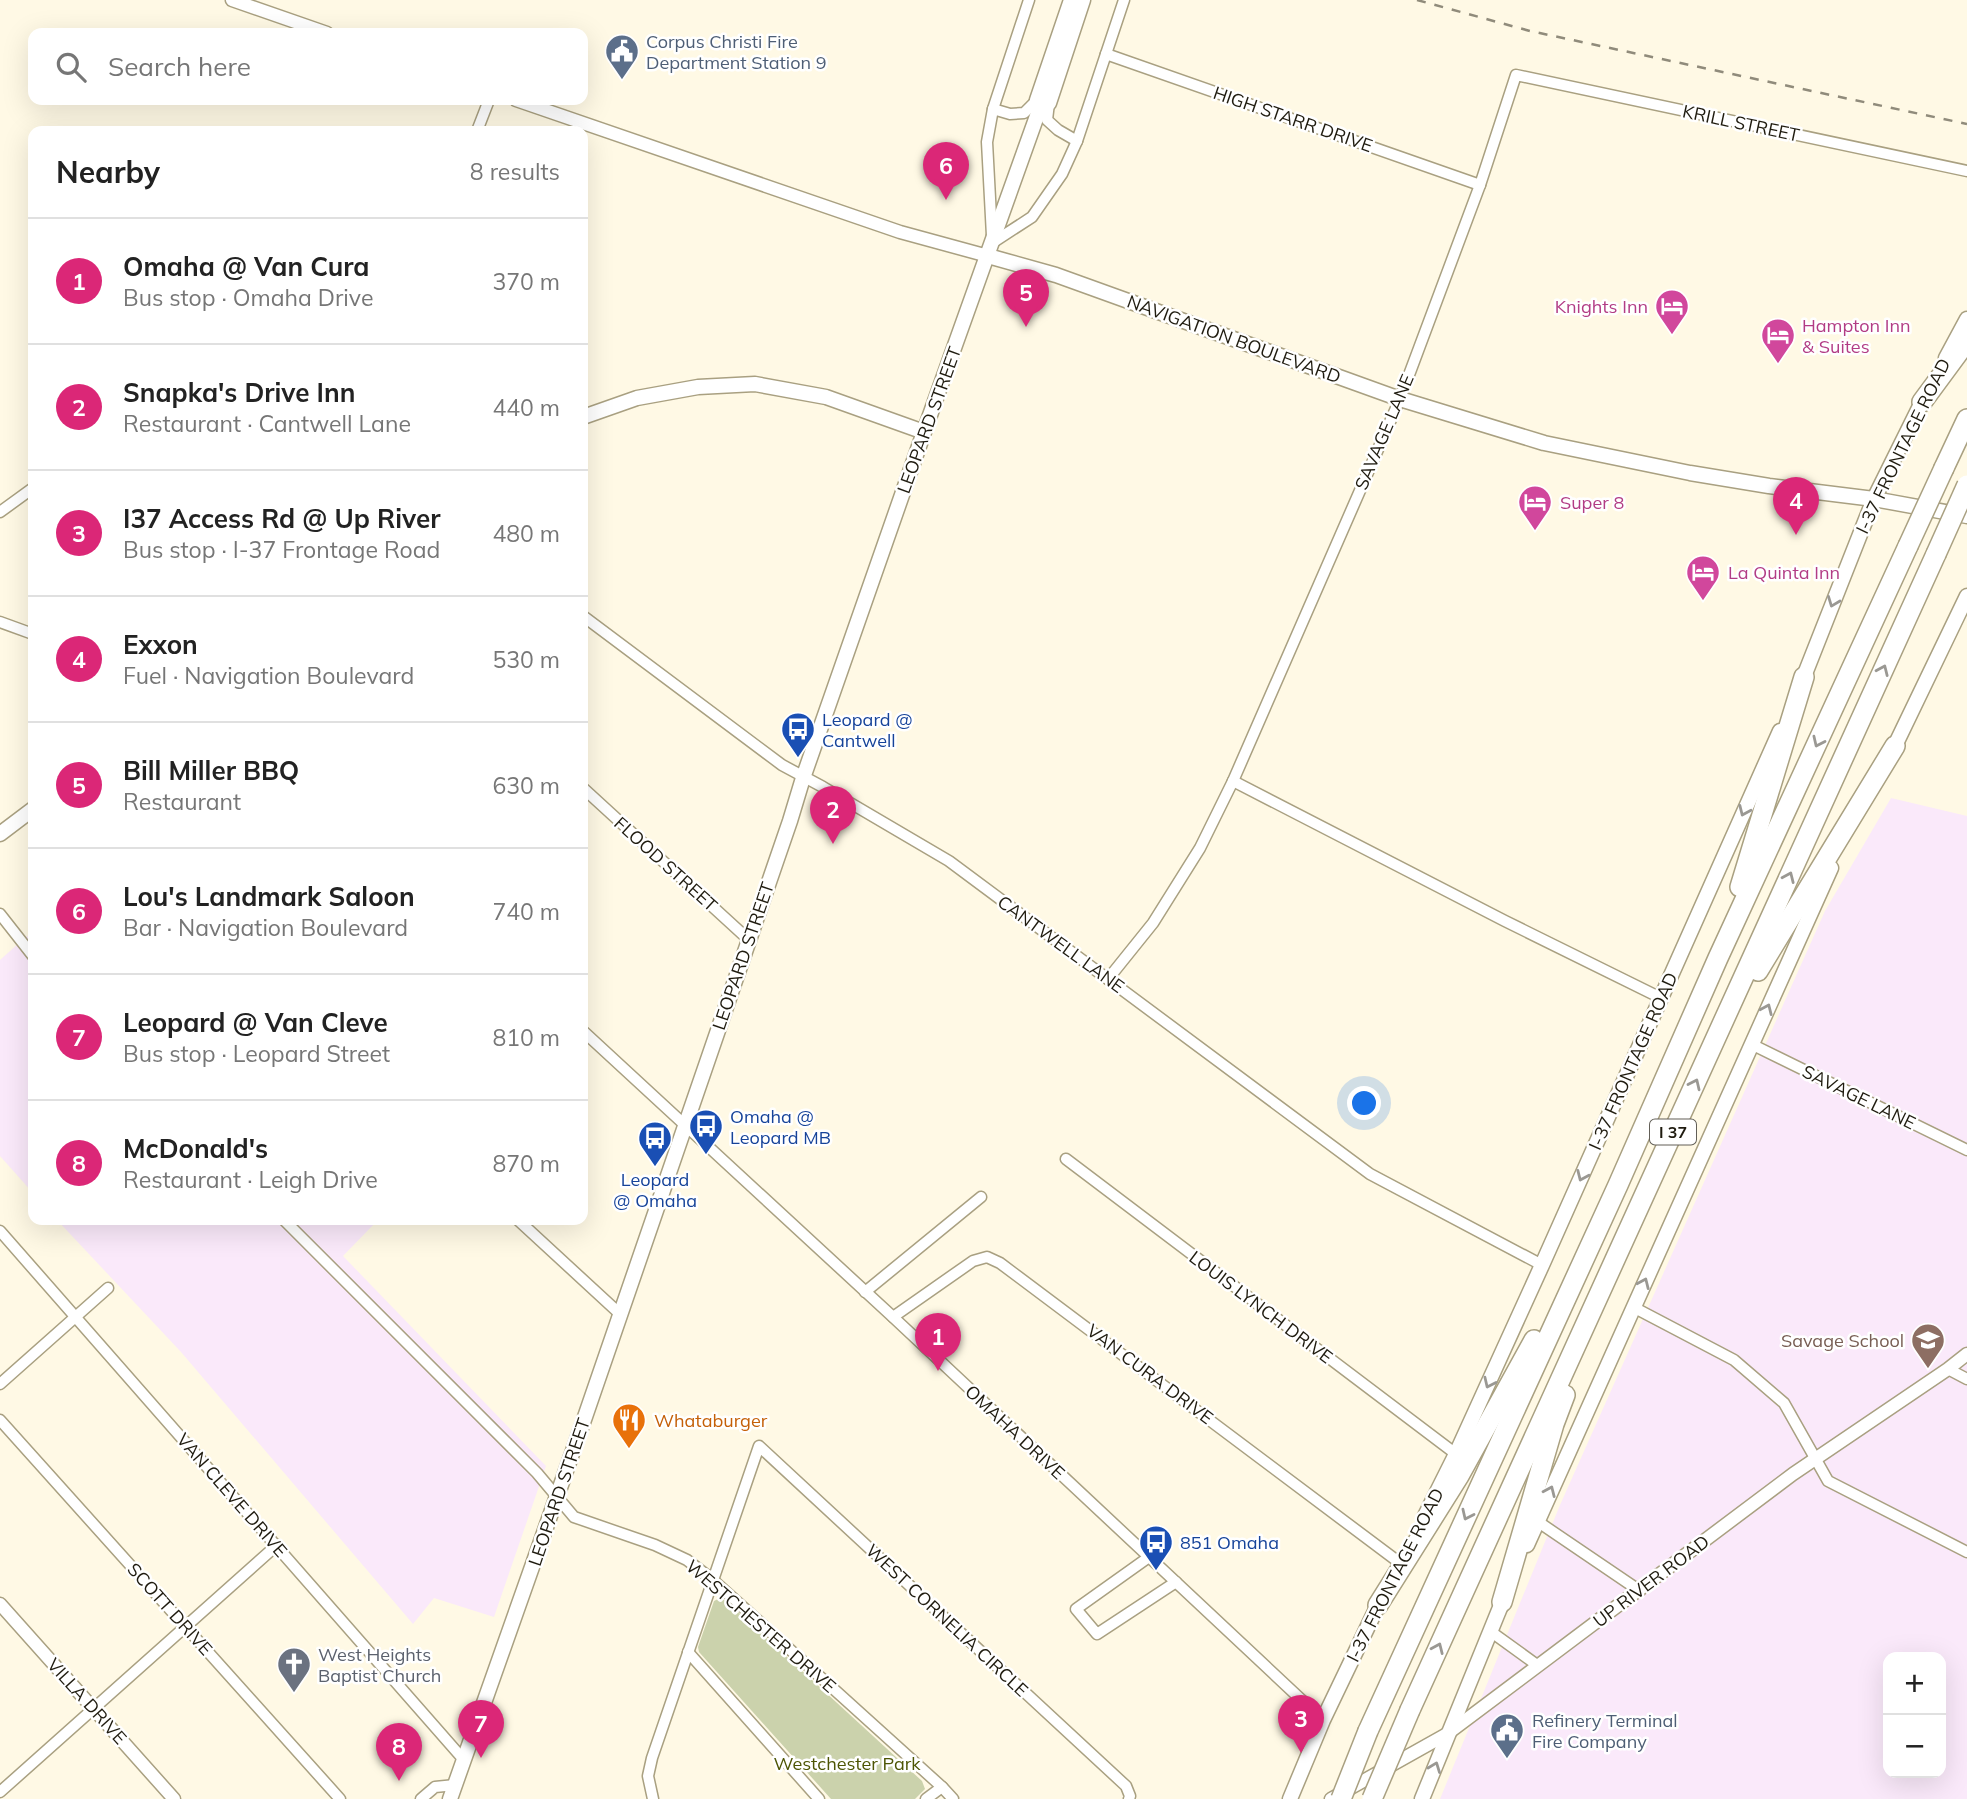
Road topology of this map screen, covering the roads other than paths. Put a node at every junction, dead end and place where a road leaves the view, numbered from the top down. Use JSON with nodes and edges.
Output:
{"nodes":[{"id":1,"x":232,"y":0,"type":"edge"},
{"id":2,"x":1029,"y":0,"type":"edge"},
{"id":3,"x":1071,"y":0,"type":"edge"},
{"id":4,"x":1083,"y":0,"type":"edge"},
{"id":5,"x":1124,"y":0,"type":"edge"},
{"id":6,"x":313,"y":28,"type":"edge"},
{"id":7,"x":1106,"y":54,"type":"junction"},
{"id":8,"x":1516,"y":75,"type":"joint"},
{"id":9,"x":487,"y":105,"type":"edge"},
{"id":10,"x":531,"y":105,"type":"edge"},
{"id":11,"x":1041,"y":105,"type":"junction"},
{"id":12,"x":993,"y":109,"type":"junction"},
{"id":13,"x":479,"y":126,"type":"edge"},
{"id":14,"x":1077,"y":141,"type":"junction"},
{"id":15,"x":1967,"y":172,"type":"edge"},
{"id":16,"x":1480,"y":185,"type":"junction"},
{"id":17,"x":990,"y":250,"type":"junction"},
{"id":18,"x":1967,"y":319,"type":"edge"},
{"id":19,"x":1967,"y":341,"type":"edge"},
{"id":20,"x":1400,"y":399,"type":"junction"},
{"id":21,"x":1922,"y":402,"type":"junction"},
{"id":22,"x":588,"y":415,"type":"edge"},
{"id":23,"x":1967,"y":419,"type":"edge"},
{"id":24,"x":924,"y":432,"type":"junction"},
{"id":25,"x":1967,"y":485,"type":"edge"},
{"id":26,"x":28,"y":492,"type":"edge"},
{"id":27,"x":1874,"y":499,"type":"junction"},
{"id":28,"x":0,"y":512,"type":"edge"},
{"id":29,"x":1967,"y":516,"type":"edge"},
{"id":30,"x":1967,"y":596,"type":"edge"},
{"id":31,"x":588,"y":620,"type":"edge"},
{"id":32,"x":0,"y":622,"type":"edge"},
{"id":33,"x":28,"y":632,"type":"edge"},
{"id":34,"x":1804,"y":677,"type":"junction"},
{"id":35,"x":1895,"y":746,"type":"junction"},
{"id":36,"x":803,"y":778,"type":"junction"},
{"id":37,"x":1233,"y":781,"type":"junction"},
{"id":38,"x":588,"y":793,"type":"edge"},
{"id":39,"x":28,"y":813,"type":"edge"},
{"id":40,"x":0,"y":834,"type":"edge"},
{"id":41,"x":0,"y":914,"type":"edge"},
{"id":42,"x":749,"y":940,"type":"junction"},
{"id":43,"x":28,"y":950,"type":"edge"},
{"id":44,"x":1718,"y":958,"type":"junction"},
{"id":45,"x":1108,"y":979,"type":"junction"},
{"id":46,"x":1661,"y":998,"type":"junction"},
{"id":47,"x":588,"y":1036,"type":"edge"},
{"id":48,"x":1713,"y":1044,"type":"junction"},
{"id":49,"x":1751,"y":1044,"type":"junction"},
{"id":50,"x":684,"y":1126,"type":"junction"},
{"id":51,"x":1967,"y":1150,"type":"edge"},
{"id":52,"x":1066,"y":1159,"type":"dead end"},
{"id":53,"x":1618,"y":1185,"type":"junction"},
{"id":54,"x":981,"y":1198,"type":"dead end"},
{"id":55,"x":289,"y":1225,"type":"edge"},
{"id":56,"x":523,"y":1225,"type":"edge"},
{"id":57,"x":0,"y":1231,"type":"edge"},
{"id":58,"x":1614,"y":1259,"type":"junction"},
{"id":59,"x":1542,"y":1265,"type":"junction"},
{"id":60,"x":108,"y":1288,"type":"dead end"},
{"id":61,"x":865,"y":1292,"type":"junction"},
{"id":62,"x":1633,"y":1307,"type":"junction"},
{"id":63,"x":620,"y":1314,"type":"junction"},
{"id":64,"x":75,"y":1317,"type":"junction"},
{"id":65,"x":893,"y":1317,"type":"junction"},
{"id":66,"x":1967,"y":1354,"type":"edge"},
{"id":67,"x":1948,"y":1369,"type":"junction"},
{"id":68,"x":1967,"y":1379,"type":"edge"},
{"id":69,"x":0,"y":1384,"type":"edge"},
{"id":70,"x":0,"y":1419,"type":"edge"},
{"id":71,"x":1456,"y":1454,"type":"junction"},
{"id":72,"x":1816,"y":1458,"type":"junction"},
{"id":73,"x":556,"y":1497,"type":"junction"},
{"id":74,"x":1537,"y":1521,"type":"junction"},
{"id":75,"x":276,"y":1545,"type":"junction"},
{"id":76,"x":1967,"y":1552,"type":"edge"},
{"id":77,"x":1149,"y":1557,"type":"junction"},
{"id":78,"x":1400,"y":1563,"type":"junction"},
{"id":79,"x":713,"y":1580,"type":"junction"},
{"id":80,"x":1176,"y":1582,"type":"junction"},
{"id":81,"x":1640,"y":1591,"type":"junction"},
{"id":82,"x":1502,"y":1602,"type":"junction"},
{"id":83,"x":0,"y":1604,"type":"edge"},
{"id":84,"x":1378,"y":1605,"type":"junction"},
{"id":85,"x":186,"y":1626,"type":"junction"},
{"id":86,"x":1490,"y":1631,"type":"junction"},
{"id":87,"x":688,"y":1652,"type":"junction"},
{"id":88,"x":1538,"y":1665,"type":"junction"},
{"id":89,"x":93,"y":1708,"type":"junction"},
{"id":90,"x":1323,"y":1720,"type":"junction"},
{"id":91,"x":1447,"y":1734,"type":"junction"},
{"id":92,"x":464,"y":1760,"type":"junction"},
{"id":93,"x":942,"y":1787,"type":"junction"},
{"id":94,"x":0,"y":1791,"type":"edge"},
{"id":95,"x":453,"y":1792,"type":"edge"},
{"id":96,"x":1129,"y":1798,"type":"edge"},
{"id":97,"x":174,"y":1799,"type":"edge"},
{"id":98,"x":340,"y":1799,"type":"edge"},
{"id":99,"x":421,"y":1799,"type":"edge"},
{"id":100,"x":653,"y":1799,"type":"edge"},
{"id":101,"x":820,"y":1799,"type":"edge"},
{"id":102,"x":926,"y":1799,"type":"edge"},
{"id":103,"x":953,"y":1799,"type":"edge"},
{"id":104,"x":1290,"y":1799,"type":"edge"},
{"id":105,"x":1331,"y":1799,"type":"edge"},
{"id":106,"x":1341,"y":1799,"type":"edge"},
{"id":107,"x":1372,"y":1799,"type":"edge"},
{"id":108,"x":1422,"y":1799,"type":"edge"}],
"edges":[{"from":1,"to":6,"type":"street"},
{"from":2,"to":12,"type":"street"},
{"from":3,"to":11,"type":"main road","name":"LEOPARD STREET"},
{"from":4,"to":11,"type":"main road","name":"LEOPARD STREET"},
{"from":5,"to":7,"type":"street"},
{"from":7,"to":14,"type":"street"},
{"from":7,"to":16,"type":"street","name":"HIGH STARR DRIVE"},
{"from":8,"to":15,"type":"street","name":"KRILL STREET"},
{"from":8,"to":16,"type":"street","name":"SAVAGE LANE"},
{"from":9,"to":13,"type":"street"},
{"from":10,"to":17,"type":"street","name":"NAVIGATION BOULEVARD"},
{"from":11,"to":12,"type":"street"},
{"from":11,"to":14,"type":"street"},
{"from":11,"to":17,"type":"main road","name":"LEOPARD STREET"},
{"from":12,"to":17,"type":"street"},
{"from":14,"to":17,"type":"street"},
{"from":16,"to":20,"type":"street","name":"SAVAGE LANE"},
{"from":17,"to":20,"type":"main road","name":"NAVIGATION BOULEVARD"},
{"from":17,"to":24,"type":"main road","name":"LEOPARD STREET"},
{"from":18,"to":21,"type":"main road","name":"I-37 FRONTAGE ROAD"},
{"from":19,"to":21,"type":"highway"},
{"from":20,"to":27,"type":"main road","name":"NAVIGATION BOULEVARD"},
{"from":20,"to":37,"type":"street","name":"SAVAGE LANE"},
{"from":21,"to":27,"type":"main road","name":"I-37 FRONTAGE ROAD"},
{"from":22,"to":24,"type":"main road"},
{"from":23,"to":44,"type":"highway","number":"I 37","one_way":true,"bridge":true},
{"from":24,"to":36,"type":"main road","name":"LEOPARD STREET"},
{"from":48,"to":25,"type":"highway","number":"I 37","one_way":true,"bridge":true},
{"from":26,"to":28,"type":"street"},
{"from":27,"to":29,"type":"main road","name":"NAVIGATION BOULEVARD"},
{"from":27,"to":34,"type":"main road","name":"I-37 FRONTAGE ROAD","one_way":true},
{"from":30,"to":35,"type":"main road"},
{"from":31,"to":36,"type":"street","name":"CANTWELL LANE"},
{"from":32,"to":33,"type":"street"},
{"from":34,"to":44,"type":"highway"},
{"from":34,"to":46,"type":"main road","name":"I-37 FRONTAGE ROAD","one_way":true},
{"from":35,"to":48,"type":"highway"},
{"from":49,"to":35,"type":"main road","one_way":true},
{"from":36,"to":42,"type":"main road","name":"LEOPARD STREET"},
{"from":36,"to":45,"type":"street","name":"CANTWELL LANE"},
{"from":37,"to":45,"type":"street","name":"SAVAGE LANE"},
{"from":37,"to":46,"type":"street"},
{"from":38,"to":42,"type":"street","name":"FLOOD STREET"},
{"from":39,"to":40,"type":"main road"},
{"from":41,"to":43,"type":"street"},
{"from":42,"to":50,"type":"main road","name":"LEOPARD STREET"},
{"from":44,"to":53,"type":"highway","number":"I 37"},
{"from":45,"to":59,"type":"street","name":"CANTWELL LANE"},
{"from":46,"to":59,"type":"main road","name":"I-37 FRONTAGE ROAD","one_way":true},
{"from":47,"to":50,"type":"street","name":"OMAHA DRIVE"},
{"from":58,"to":48,"type":"highway","number":"I 37","one_way":true},
{"from":49,"to":51,"type":"street","name":"SAVAGE LANE"},
{"from":62,"to":49,"type":"main road","one_way":true},
{"from":50,"to":61,"type":"street","name":"OMAHA DRIVE"},
{"from":50,"to":63,"type":"main road","name":"LEOPARD STREET"},
{"from":52,"to":71,"type":"street","name":"LOUIS LYNCH DRIVE"},
{"from":53,"to":84,"type":"highway"},
{"from":53,"to":106,"type":"highway","number":"I 37","one_way":true,"bridge":true},
{"from":54,"to":61,"type":"street"},
{"from":55,"to":73,"type":"street","name":"WESTCHESTER DRIVE"},
{"from":56,"to":63,"type":"street"},
{"from":57,"to":64,"type":"street","name":"VAN CLEVE DRIVE"},
{"from":58,"to":82,"type":"highway"},
{"from":107,"to":58,"type":"highway","number":"I 37","one_way":true,"bridge":true},
{"from":59,"to":71,"type":"main road","name":"I-37 FRONTAGE ROAD","one_way":true},
{"from":60,"to":64,"type":"street"},
{"from":61,"to":65,"type":"street","name":"OMAHA DRIVE"},
{"from":62,"to":72,"type":"street"},
{"from":74,"to":62,"type":"main road","one_way":true},
{"from":63,"to":73,"type":"main road","name":"LEOPARD STREET"},
{"from":64,"to":69,"type":"street"},
{"from":64,"to":75,"type":"street","name":"VAN CLEVE DRIVE"},
{"from":65,"to":77,"type":"street","name":"OMAHA DRIVE"},
{"from":65,"to":78,"type":"street","name":"VAN CURA DRIVE"},
{"from":66,"to":67,"type":"street","name":"UP RIVER ROAD"},
{"from":67,"to":68,"type":"street"},
{"from":67,"to":72,"type":"street","name":"UP RIVER ROAD"},
{"from":70,"to":85,"type":"street","name":"SCOTT DRIVE"},
{"from":71,"to":78,"type":"main road","name":"I-37 FRONTAGE ROAD"},
{"from":72,"to":76,"type":"street"},
{"from":72,"to":81,"type":"street","name":"UP RIVER ROAD"},
{"from":73,"to":79,"type":"street","name":"WESTCHESTER DRIVE"},
{"from":73,"to":92,"type":"main road","name":"LEOPARD STREET"},
{"from":74,"to":81,"type":"street"},
{"from":74,"to":82,"type":"main road"},
{"from":75,"to":85,"type":"street"},
{"from":75,"to":92,"type":"street","name":"VAN CLEVE DRIVE"},
{"from":77,"to":80,"type":"street","name":"OMAHA DRIVE"},
{"from":77,"to":80,"type":"street"},
{"from":78,"to":84,"type":"main road","name":"I-37 FRONTAGE ROAD"},
{"from":79,"to":87,"type":"street"},
{"from":79,"to":93,"type":"street","name":"WESTCHESTER DRIVE"},
{"from":79,"to":96,"type":"street","name":"WEST CORNELIA CIRCLE"},
{"from":80,"to":90,"type":"street","name":"OMAHA DRIVE"},
{"from":81,"to":88,"type":"street","name":"UP RIVER ROAD"},
{"from":82,"to":86,"type":"main road"},
{"from":83,"to":89,"type":"street","name":"VILLA DRIVE"},
{"from":84,"to":90,"type":"main road","name":"I-37 FRONTAGE ROAD"},
{"from":85,"to":89,"type":"street"},
{"from":85,"to":98,"type":"street","name":"SCOTT DRIVE"},
{"from":86,"to":88,"type":"street"},
{"from":86,"to":91,"type":"main road"},
{"from":87,"to":100,"type":"street"},
{"from":87,"to":101,"type":"street"},
{"from":88,"to":91,"type":"street","name":"UP RIVER ROAD"},
{"from":89,"to":94,"type":"street"},
{"from":89,"to":97,"type":"street","name":"VILLA DRIVE"},
{"from":90,"to":104,"type":"main road","name":"I-37 FRONTAGE ROAD"},
{"from":91,"to":105,"type":"street","name":"UP RIVER ROAD"},
{"from":108,"to":91,"type":"main road","one_way":true},
{"from":92,"to":95,"type":"main road","name":"LEOPARD STREET"},
{"from":93,"to":102,"type":"street"},
{"from":93,"to":103,"type":"street","name":"WESTCHESTER DRIVE"},
{"from":95,"to":99,"type":"street"}]}
